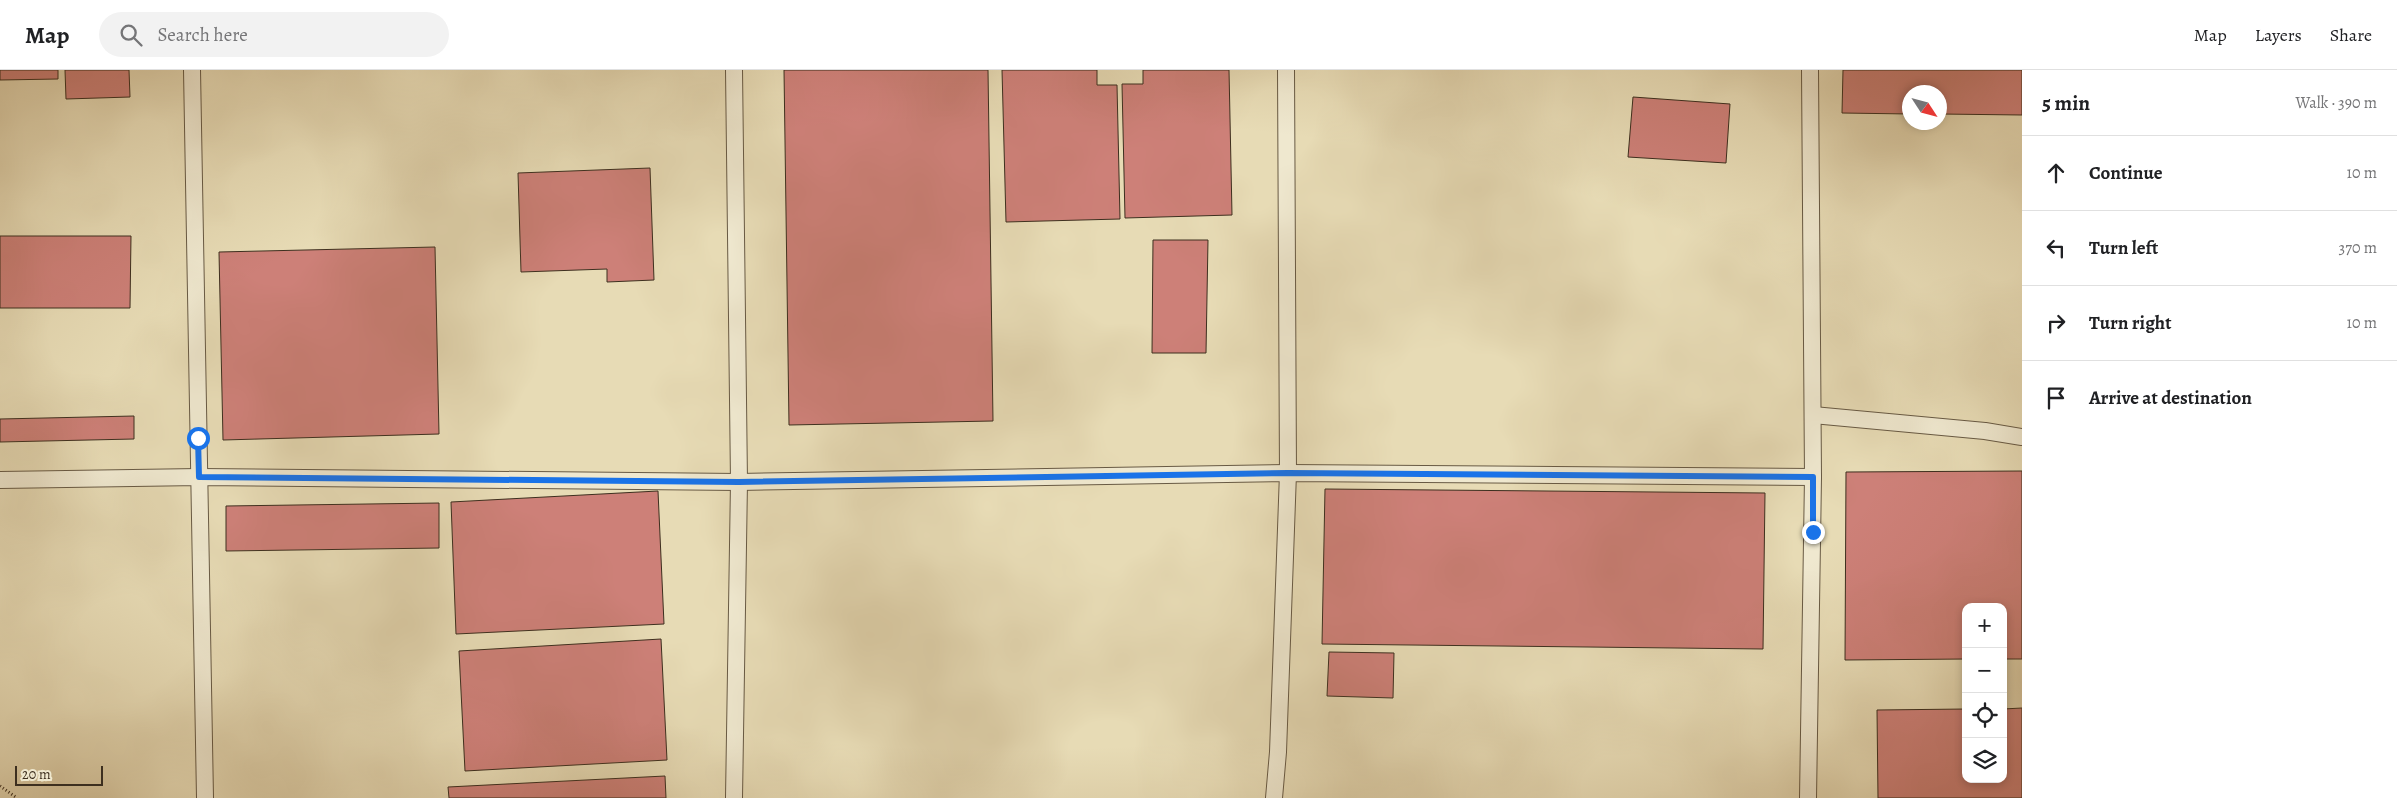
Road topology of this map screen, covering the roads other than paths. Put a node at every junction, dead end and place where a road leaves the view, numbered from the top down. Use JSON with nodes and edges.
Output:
{"nodes":[{"id":1,"x":192,"y":70,"type":"edge"},
{"id":2,"x":734,"y":70,"type":"edge"},
{"id":3,"x":1286,"y":70,"type":"edge"},
{"id":4,"x":1810,"y":70,"type":"edge"},
{"id":5,"x":1813,"y":415,"type":"junction"},
{"id":6,"x":2022,"y":437,"type":"edge"},
{"id":7,"x":1288,"y":473,"type":"junction"},
{"id":8,"x":199,"y":477,"type":"junction"},
{"id":9,"x":1813,"y":477,"type":"junction"},
{"id":10,"x":0,"y":480,"type":"edge"},
{"id":11,"x":739,"y":482,"type":"junction"},
{"id":12,"x":205,"y":798,"type":"edge"},
{"id":13,"x":734,"y":798,"type":"edge"},
{"id":14,"x":1274,"y":798,"type":"edge"},
{"id":15,"x":1808,"y":798,"type":"edge"}],
"edges":[{"from":1,"to":8,"type":"lane"},
{"from":2,"to":11,"type":"lane"},
{"from":3,"to":7,"type":"lane"},
{"from":4,"to":5,"type":"lane"},
{"from":5,"to":6,"type":"lane"},
{"from":5,"to":9,"type":"lane"},
{"from":7,"to":9,"type":"lane"},
{"from":7,"to":11,"type":"lane"},
{"from":7,"to":14,"type":"lane"},
{"from":8,"to":10,"type":"lane"},
{"from":8,"to":11,"type":"lane"},
{"from":8,"to":12,"type":"lane"},
{"from":9,"to":15,"type":"lane"},
{"from":11,"to":13,"type":"lane"}]}
